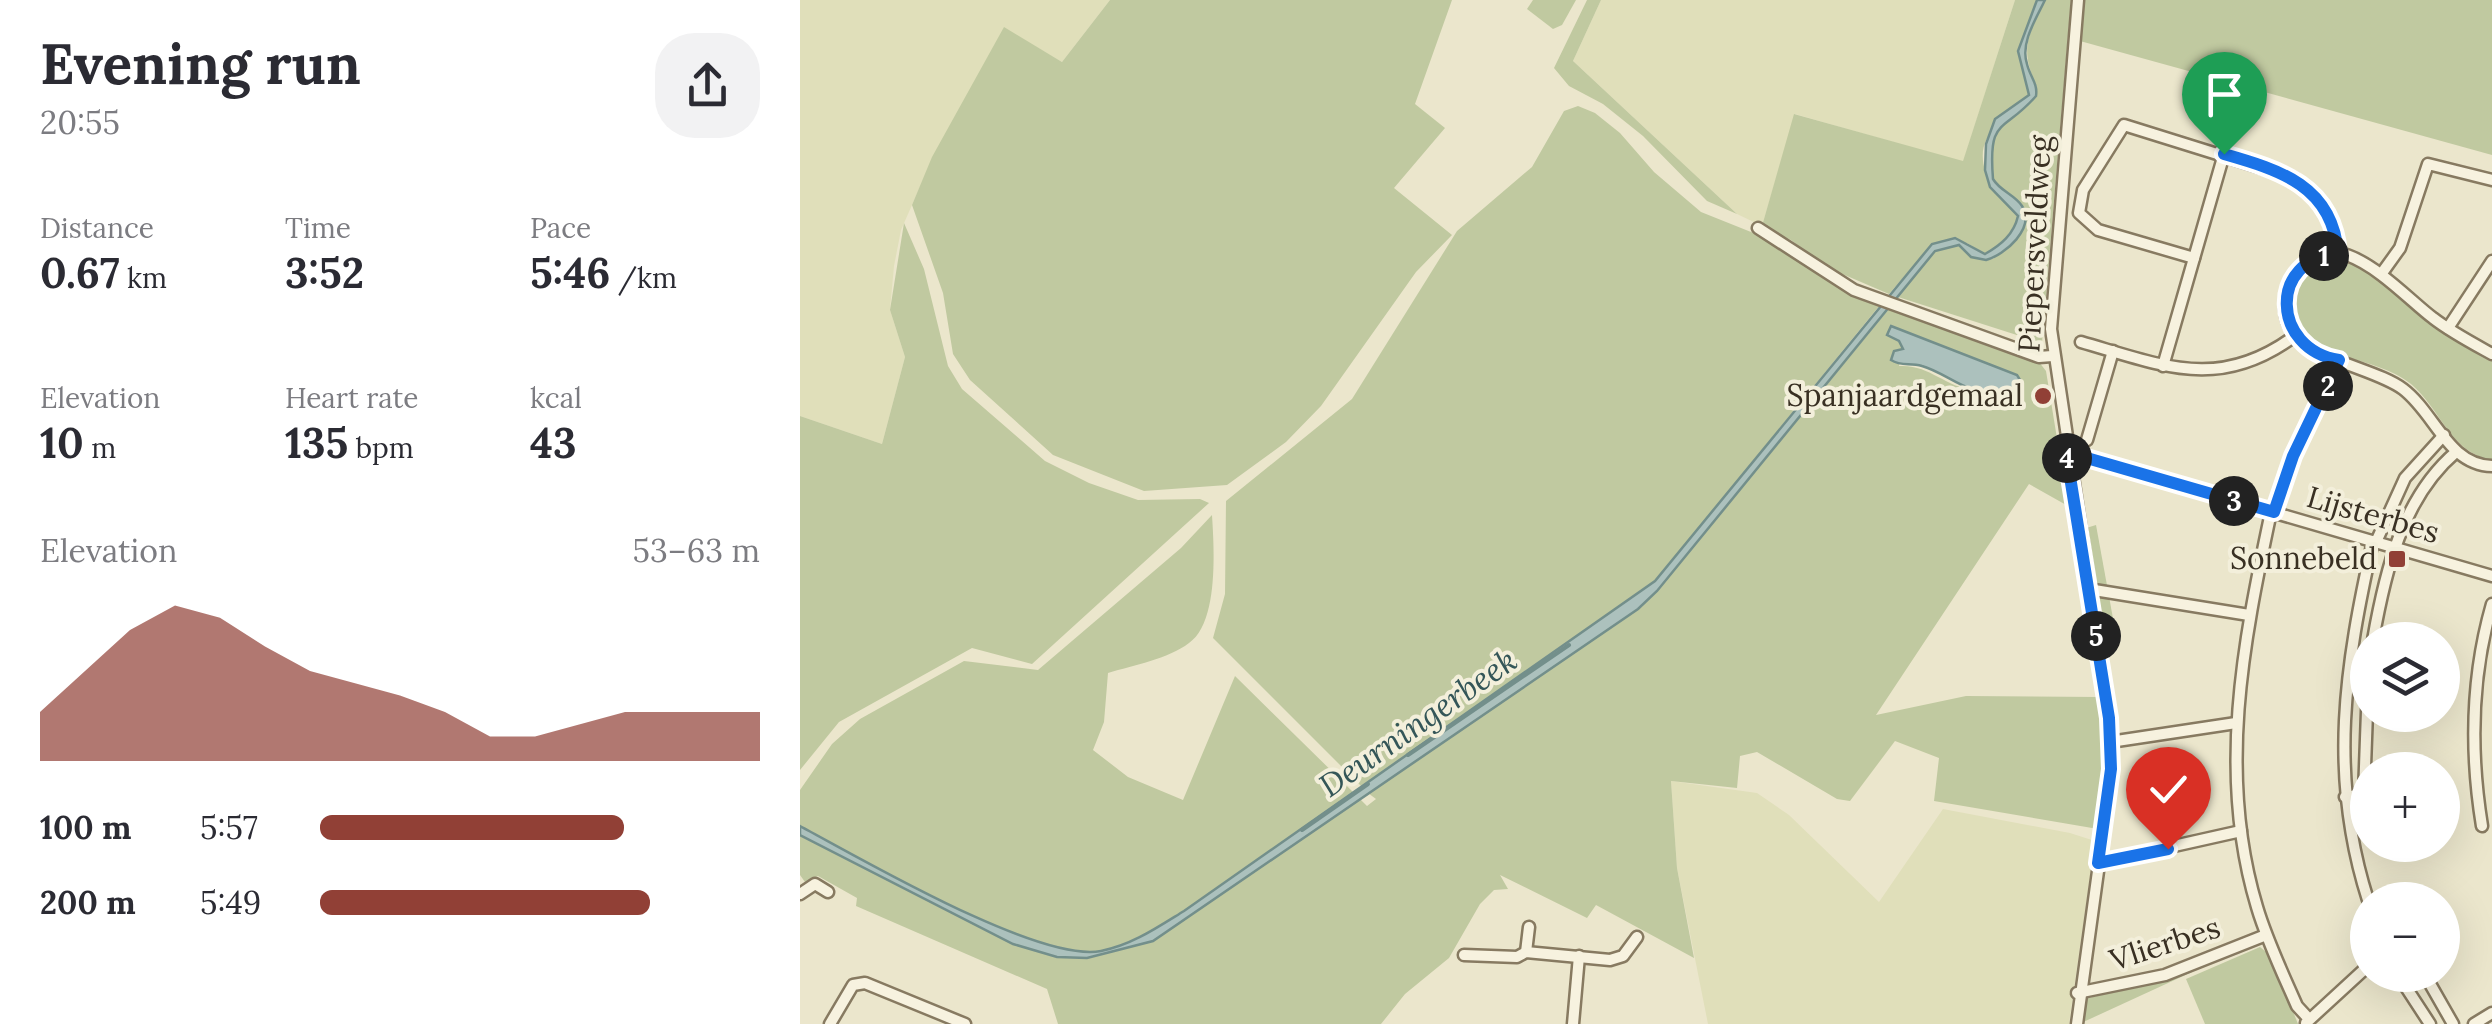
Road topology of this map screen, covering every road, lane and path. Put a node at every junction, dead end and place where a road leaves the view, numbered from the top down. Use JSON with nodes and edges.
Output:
{"nodes":[{"id":1,"x":2078,"y":0,"type":"edge"},
{"id":2,"x":2224,"y":154,"type":"junction"},
{"id":3,"x":2492,"y":180,"type":"edge"},
{"id":4,"x":1758,"y":228,"type":"dead end"},
{"id":5,"x":2338,"y":254,"type":"junction"},
{"id":6,"x":2194,"y":258,"type":"junction"},
{"id":7,"x":2492,"y":261,"type":"edge"},
{"id":8,"x":2382,"y":274,"type":"junction"},
{"id":9,"x":2448,"y":328,"type":"junction"},
{"id":10,"x":2296,"y":334,"type":"junction"},
{"id":11,"x":2082,"y":342,"type":"dead end"},
{"id":12,"x":2113,"y":351,"type":"junction"},
{"id":13,"x":2492,"y":354,"type":"edge"},
{"id":14,"x":2052,"y":356,"type":"junction"},
{"id":15,"x":2339,"y":360,"type":"junction"},
{"id":16,"x":2164,"y":366,"type":"junction"},
{"id":17,"x":2444,"y":435,"type":"junction"},
{"id":18,"x":2086,"y":440,"type":"dead end"},
{"id":19,"x":2066,"y":452,"type":"junction"},
{"id":20,"x":2456,"y":452,"type":"junction"},
{"id":21,"x":2492,"y":466,"type":"edge"},
{"id":22,"x":2272,"y":512,"type":"junction"},
{"id":23,"x":2375,"y":541,"type":"junction"},
{"id":24,"x":2396,"y":548,"type":"junction"},
{"id":25,"x":2492,"y":576,"type":"edge"},
{"id":26,"x":2088,"y":589,"type":"junction"},
{"id":27,"x":2492,"y":604,"type":"edge"},
{"id":28,"x":2249,"y":614,"type":"junction"},
{"id":29,"x":2378,"y":622,"type":"edge"},
{"id":30,"x":2236,"y":723,"type":"junction"},
{"id":31,"x":2366,"y":732,"type":"edge"},
{"id":32,"x":2110,"y":742,"type":"junction"},
{"id":33,"x":2345,"y":796,"type":"junction"},
{"id":34,"x":2482,"y":826,"type":"dead end"},
{"id":35,"x":2242,"y":831,"type":"junction"},
{"id":36,"x":2098,"y":863,"type":"junction"},
{"id":37,"x":2363,"y":882,"type":"edge"},
{"id":38,"x":828,"y":892,"type":"dead end"},
{"id":39,"x":800,"y":894,"type":"edge"},
{"id":40,"x":1530,"y":927,"type":"dead end"},
{"id":41,"x":2266,"y":935,"type":"junction"},
{"id":42,"x":1637,"y":937,"type":"dead end"},
{"id":43,"x":1526,"y":952,"type":"junction"},
{"id":44,"x":1464,"y":955,"type":"dead end"},
{"id":45,"x":1579,"y":956,"type":"junction"},
{"id":46,"x":2350,"y":983,"type":"edge"},
{"id":47,"x":2409,"y":992,"type":"edge"},
{"id":48,"x":2435,"y":992,"type":"edge"},
{"id":49,"x":2078,"y":993,"type":"junction"},
{"id":50,"x":2492,"y":1013,"type":"edge"},
{"id":51,"x":2307,"y":1022,"type":"edge"},
{"id":52,"x":961,"y":1023,"type":"edge"},
{"id":53,"x":830,"y":1024,"type":"edge"},
{"id":54,"x":1572,"y":1024,"type":"edge"},
{"id":55,"x":2076,"y":1024,"type":"edge"},
{"id":56,"x":2430,"y":1024,"type":"edge"},
{"id":57,"x":2454,"y":1024,"type":"edge"},
{"id":58,"x":2474,"y":1024,"type":"edge"}],
"edges":[{"from":1,"to":14,"type":"street","name":"Piepersveldweg"},
{"from":2,"to":5,"type":"street"},
{"from":2,"to":6,"type":"street"},
{"from":2,"to":6,"type":"street"},
{"from":3,"to":8,"type":"street"},
{"from":4,"to":14,"type":"street"},
{"from":5,"to":8,"type":"street"},
{"from":5,"to":10,"type":"street"},
{"from":6,"to":16,"type":"street"},
{"from":7,"to":9,"type":"street"},
{"from":8,"to":9,"type":"street"},
{"from":9,"to":13,"type":"street"},
{"from":10,"to":15,"type":"street"},
{"from":10,"to":16,"type":"street"},
{"from":11,"to":12,"type":"street"},
{"from":12,"to":16,"type":"street"},
{"from":12,"to":18,"type":"street"},
{"from":14,"to":19,"type":"street","name":"Piepersveldweg"},
{"from":15,"to":17,"type":"street"},
{"from":15,"to":22,"type":"street"},
{"from":17,"to":20,"type":"street"},
{"from":17,"to":23,"type":"street"},
{"from":19,"to":22,"type":"street","name":"Lijsterbes"},
{"from":19,"to":26,"type":"street","name":"Piepersveldweg"},
{"from":20,"to":21,"type":"street"},
{"from":20,"to":24,"type":"street"},
{"from":22,"to":23,"type":"street","name":"Lijsterbes"},
{"from":22,"to":28,"type":"street"},
{"from":23,"to":24,"type":"street","name":"Lijsterbes"},
{"from":23,"to":33,"type":"street"},
{"from":24,"to":25,"type":"street","name":"Lijsterbes"},
{"from":24,"to":29,"type":"street"},
{"from":26,"to":28,"type":"street"},
{"from":26,"to":32,"type":"street","name":"Piepersveldweg"},
{"from":27,"to":34,"type":"street"},
{"from":28,"to":30,"type":"street"},
{"from":30,"to":32,"type":"street"},
{"from":30,"to":35,"type":"street"},
{"from":31,"to":33,"type":"street"},
{"from":32,"to":36,"type":"street","name":"Piepersveldweg"},
{"from":33,"to":37,"type":"street"},
{"from":35,"to":36,"type":"street"},
{"from":35,"to":41,"type":"street"},
{"from":36,"to":49,"type":"street","name":"Piepersveldweg"},
{"from":38,"to":39,"type":"street"},
{"from":40,"to":43,"type":"street"},
{"from":41,"to":49,"type":"street","name":"Vlierbes"},
{"from":41,"to":51,"type":"street"},
{"from":42,"to":45,"type":"street"},
{"from":43,"to":44,"type":"street"},
{"from":43,"to":45,"type":"street"},
{"from":45,"to":54,"type":"street"},
{"from":46,"to":51,"type":"street"},
{"from":47,"to":56,"type":"street"},
{"from":48,"to":57,"type":"street"},
{"from":49,"to":55,"type":"street","name":"Piepersveldweg"},
{"from":50,"to":58,"type":"street"},
{"from":52,"to":53,"type":"street"}]}
